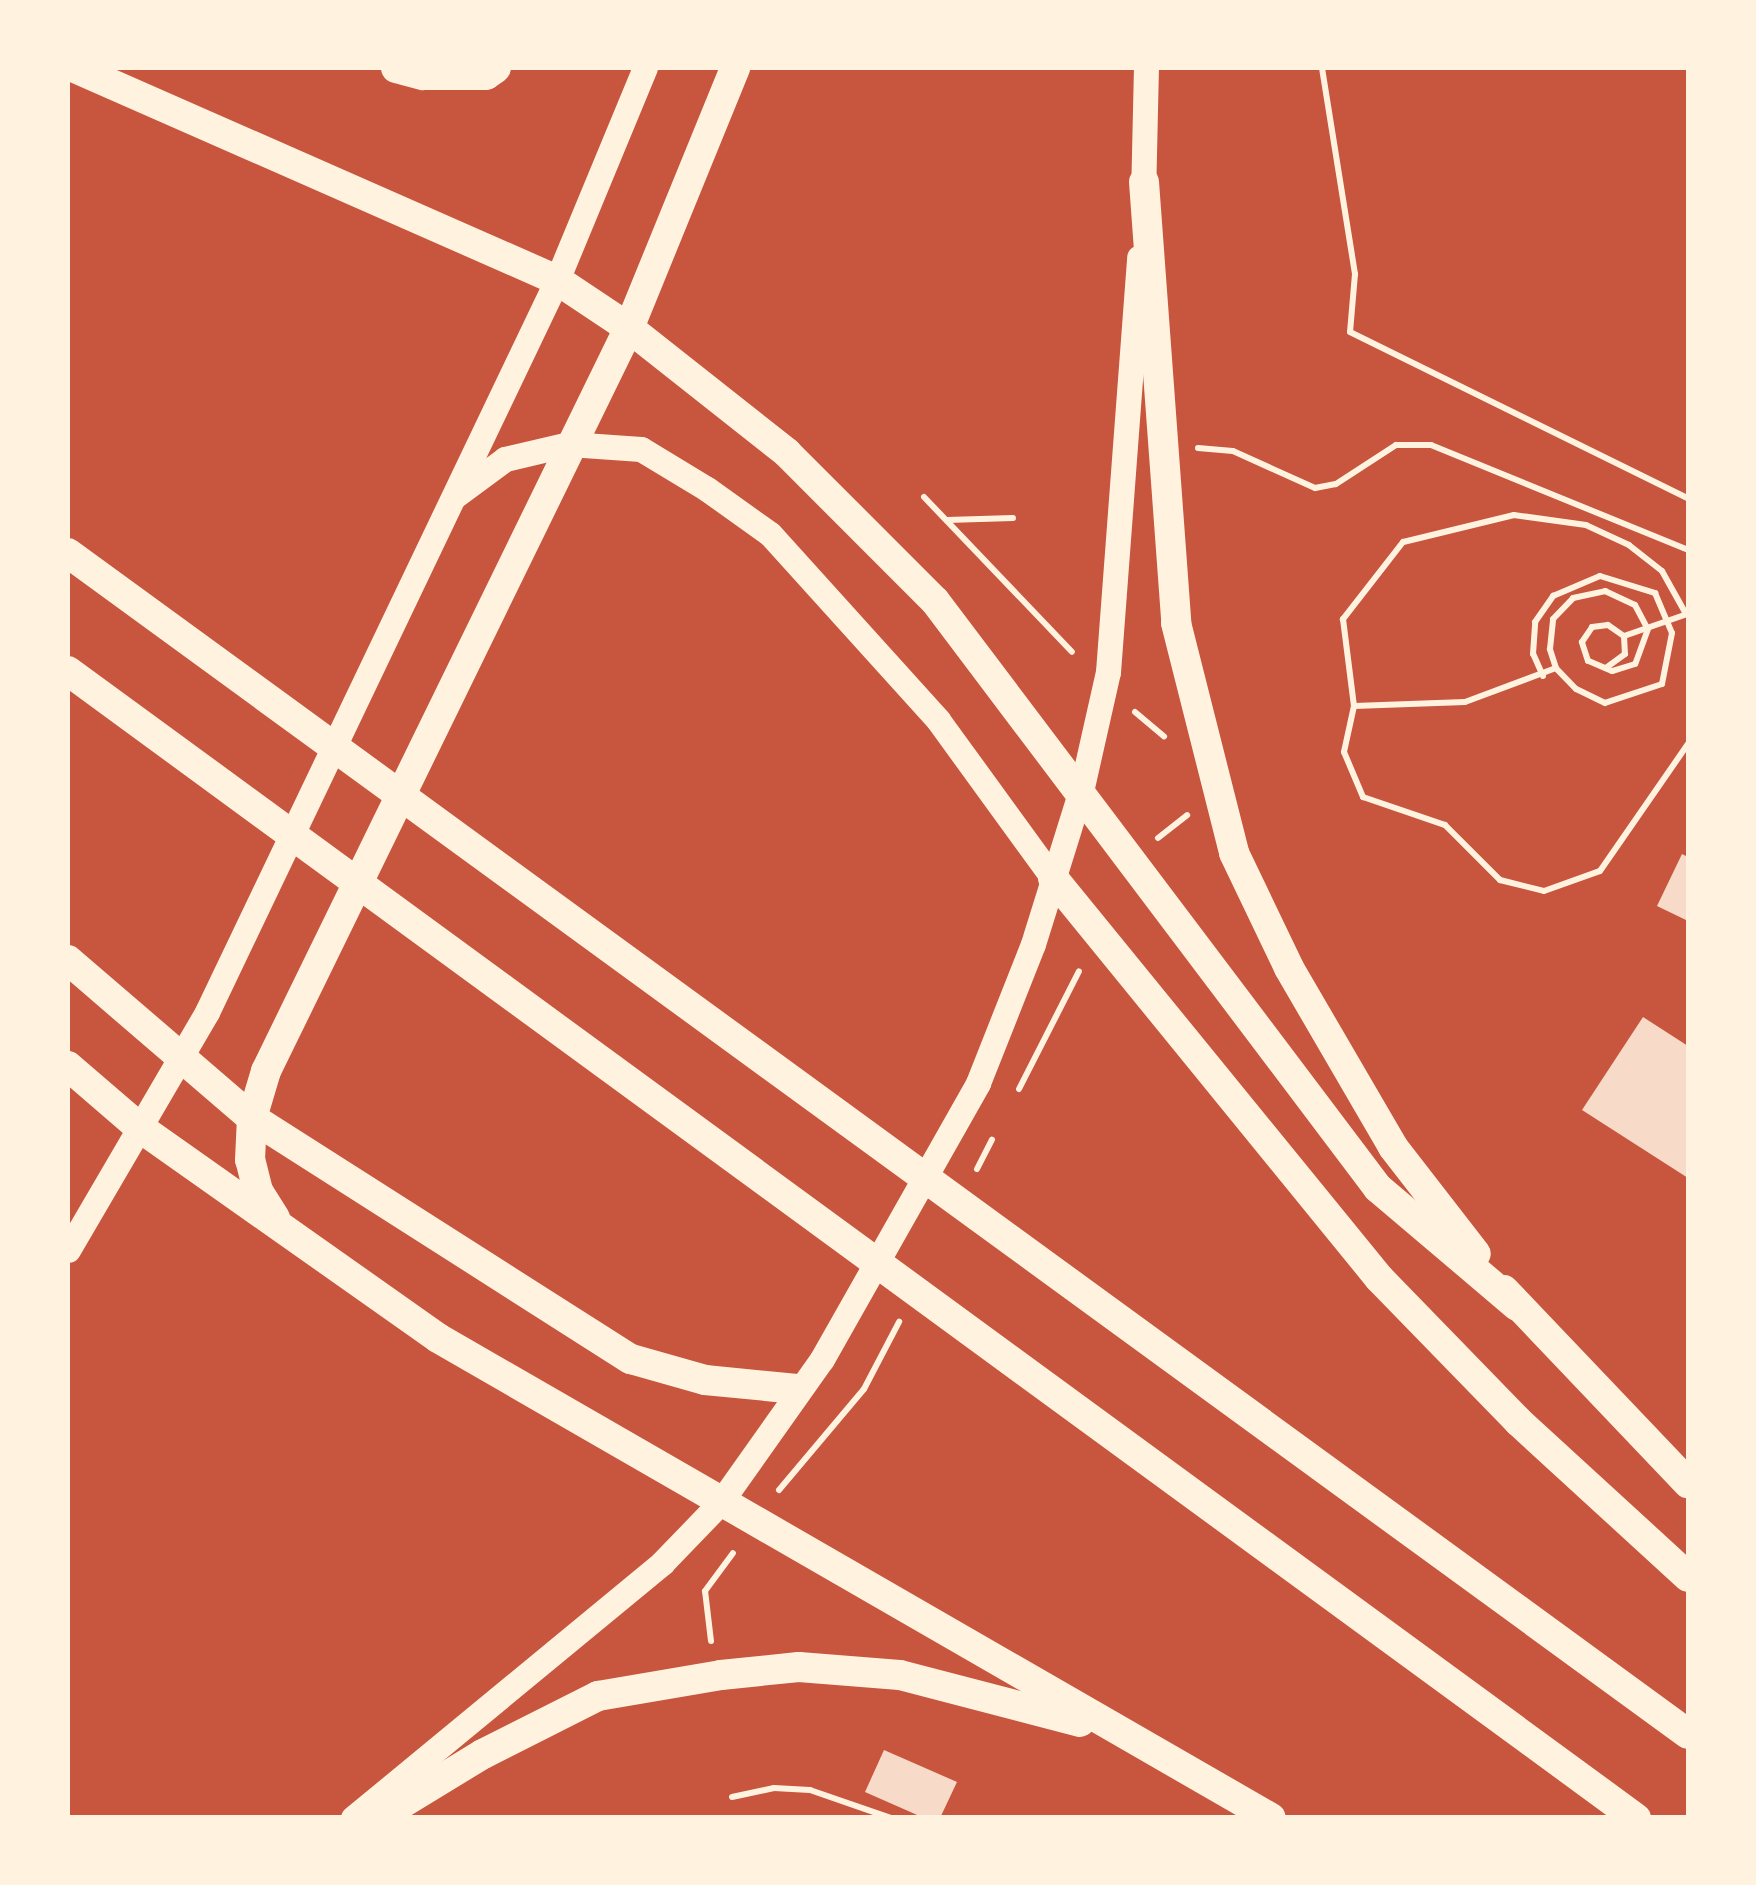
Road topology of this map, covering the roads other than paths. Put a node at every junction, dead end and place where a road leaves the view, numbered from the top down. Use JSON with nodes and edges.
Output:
{"nodes":[{"id":1,"x":75,"y":68,"type":"edge"},
{"id":2,"x":396,"y":68,"type":"edge"},
{"id":3,"x":496,"y":68,"type":"edge"},
{"id":4,"x":644,"y":68,"type":"edge"},
{"id":5,"x":735,"y":68,"type":"edge"},
{"id":6,"x":1146,"y":68,"type":"edge"},
{"id":7,"x":1144,"y":182,"type":"junction"},
{"id":8,"x":556,"y":280,"type":"junction"},
{"id":9,"x":629,"y":328,"type":"junction"},
{"id":10,"x":569,"y":444,"type":"junction"},
{"id":11,"x":453,"y":498,"type":"junction"},
{"id":12,"x":68,"y":553,"type":"edge"},
{"id":13,"x":68,"y":672,"type":"edge"},
{"id":14,"x":1082,"y":787,"type":"junction"},
{"id":15,"x":1053,"y":878,"type":"junction"},
{"id":16,"x":68,"y":960,"type":"edge"},
{"id":17,"x":181,"y":1057,"type":"junction"},
{"id":18,"x":68,"y":1066,"type":"edge"},
{"id":19,"x":252,"y":1118,"type":"junction"},
{"id":20,"x":138,"y":1127,"type":"junction"},
{"id":21,"x":282,"y":1229,"type":"junction"},
{"id":22,"x":68,"y":1250,"type":"edge"},
{"id":23,"x":1517,"y":1306,"type":"junction"},
{"id":24,"x":797,"y":1389,"type":"junction"},
{"id":25,"x":1688,"y":1483,"type":"edge"},
{"id":26,"x":720,"y":1503,"type":"junction"},
{"id":27,"x":1688,"y":1577,"type":"edge"},
{"id":28,"x":1119,"y":1732,"type":"junction"},
{"id":29,"x":1688,"y":1734,"type":"edge"},
{"id":30,"x":353,"y":1818,"type":"edge"},
{"id":31,"x":378,"y":1818,"type":"edge"},
{"id":32,"x":1272,"y":1818,"type":"edge"},
{"id":33,"x":1636,"y":1818,"type":"edge"}],
"edges":[{"from":1,"to":8,"type":"highway"},
{"from":2,"to":3,"type":"highway"},
{"from":4,"to":8,"type":"main road"},
{"from":5,"to":9,"type":"highway"},
{"from":6,"to":7,"type":"main road"},
{"from":7,"to":14,"type":"main road"},
{"from":7,"to":23,"type":"highway"},
{"from":8,"to":9,"type":"highway"},
{"from":8,"to":11,"type":"main road"},
{"from":9,"to":10,"type":"highway"},
{"from":9,"to":14,"type":"highway"},
{"from":10,"to":11,"type":"main road"},
{"from":10,"to":15,"type":"main road"},
{"from":10,"to":19,"type":"highway"},
{"from":11,"to":17,"type":"main road"},
{"from":12,"to":29,"type":"highway"},
{"from":13,"to":33,"type":"highway"},
{"from":14,"to":15,"type":"main road"},
{"from":14,"to":23,"type":"highway"},
{"from":15,"to":24,"type":"main road"},
{"from":15,"to":27,"type":"highway"},
{"from":16,"to":17,"type":"highway"},
{"from":17,"to":19,"type":"highway"},
{"from":17,"to":20,"type":"main road"},
{"from":18,"to":20,"type":"highway"},
{"from":19,"to":21,"type":"highway"},
{"from":19,"to":24,"type":"highway"},
{"from":20,"to":21,"type":"highway"},
{"from":20,"to":22,"type":"main road"},
{"from":21,"to":26,"type":"highway"},
{"from":23,"to":25,"type":"highway"},
{"from":24,"to":26,"type":"main road"},
{"from":26,"to":28,"type":"highway"},
{"from":26,"to":30,"type":"main road"},
{"from":28,"to":31,"type":"highway"},
{"from":28,"to":32,"type":"highway"}]}
